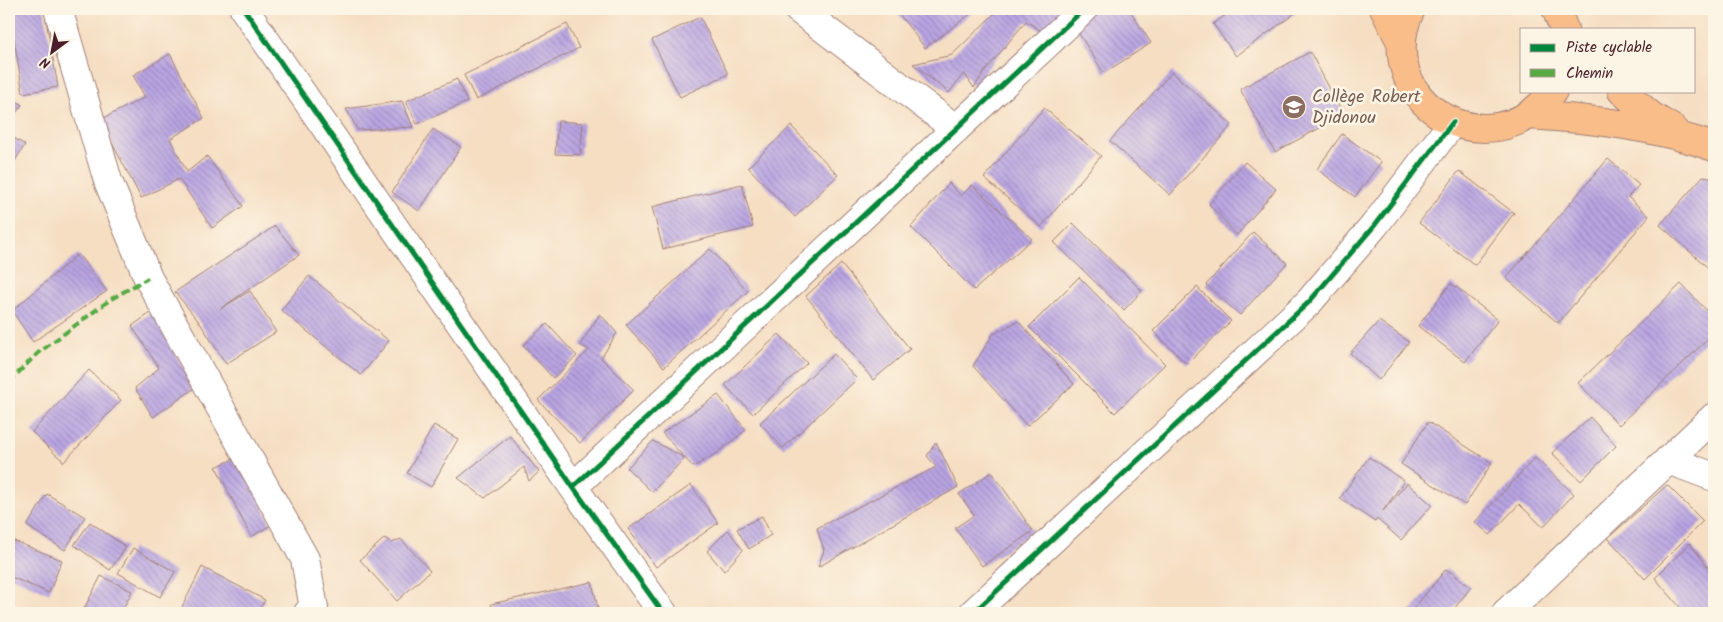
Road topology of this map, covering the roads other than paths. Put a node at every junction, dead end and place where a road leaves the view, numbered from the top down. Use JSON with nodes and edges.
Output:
{"nodes":[{"id":1,"x":58,"y":9,"type":"edge"},
{"id":2,"x":244,"y":9,"type":"edge"},
{"id":3,"x":798,"y":9,"type":"edge"},
{"id":4,"x":1084,"y":9,"type":"edge"},
{"id":5,"x":1384,"y":9,"type":"edge"},
{"id":6,"x":1411,"y":9,"type":"edge"},
{"id":7,"x":1556,"y":9,"type":"edge"},
{"id":8,"x":1564,"y":28,"type":"edge"},
{"id":9,"x":1402,"y":44,"type":"junction"},
{"id":10,"x":1551,"y":92,"type":"edge"},
{"id":11,"x":1623,"y":92,"type":"edge"},
{"id":12,"x":1528,"y":115,"type":"junction"},
{"id":13,"x":1453,"y":122,"type":"junction"},
{"id":14,"x":956,"y":129,"type":"junction"},
{"id":15,"x":1683,"y":136,"type":"junction"},
{"id":16,"x":1714,"y":147,"type":"edge"},
{"id":17,"x":1714,"y":417,"type":"edge"},
{"id":18,"x":1668,"y":460,"type":"junction"},
{"id":19,"x":1714,"y":477,"type":"edge"},
{"id":20,"x":574,"y":487,"type":"junction"},
{"id":21,"x":308,"y":613,"type":"edge"},
{"id":22,"x":664,"y":613,"type":"edge"},
{"id":23,"x":973,"y":613,"type":"edge"},
{"id":24,"x":1506,"y":613,"type":"edge"}],
"edges":[{"from":1,"to":21,"type":"street"},
{"from":2,"to":20,"type":"street"},
{"from":3,"to":14,"type":"street"},
{"from":4,"to":14,"type":"street"},
{"from":5,"to":9,"type":"main road"},
{"from":6,"to":9,"type":"main road"},
{"from":7,"to":8,"type":"main road"},
{"from":9,"to":13,"type":"main road"},
{"from":10,"to":12,"type":"main road"},
{"from":11,"to":15,"type":"main road"},
{"from":12,"to":13,"type":"main road"},
{"from":12,"to":15,"type":"main road"},
{"from":13,"to":23,"type":"street"},
{"from":14,"to":20,"type":"street"},
{"from":15,"to":16,"type":"main road"},
{"from":17,"to":18,"type":"street"},
{"from":18,"to":19,"type":"street"},
{"from":18,"to":24,"type":"street"},
{"from":20,"to":22,"type":"street"}]}
